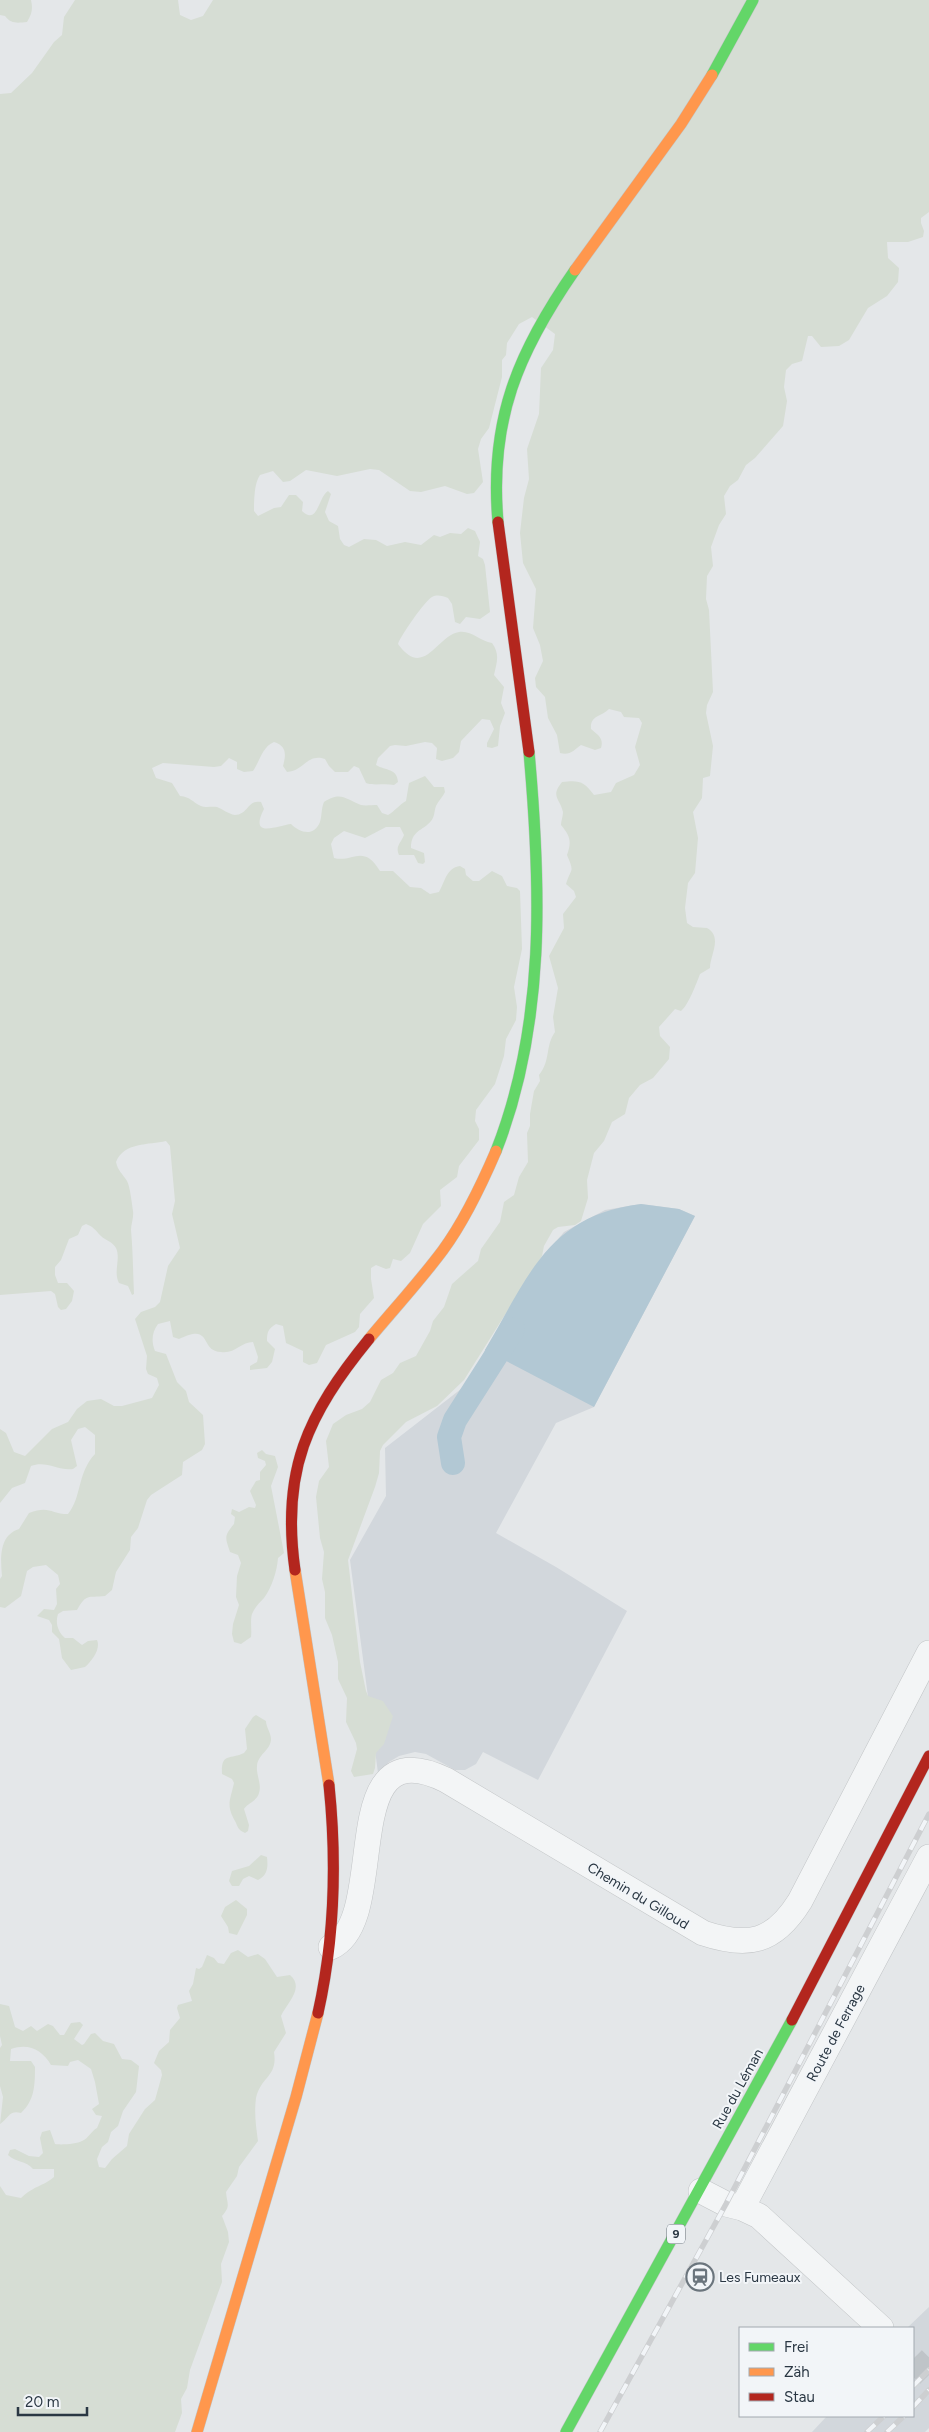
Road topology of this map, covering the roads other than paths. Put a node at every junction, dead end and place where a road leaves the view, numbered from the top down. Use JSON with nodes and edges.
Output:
{"nodes":[{"id":1,"x":753,"y":0,"type":"edge"},
{"id":2,"x":929,"y":1653,"type":"edge"},
{"id":3,"x":929,"y":1756,"type":"edge"},
{"id":4,"x":929,"y":1857,"type":"edge"},
{"id":5,"x":331,"y":1947,"type":"junction"},
{"id":6,"x":701,"y":2191,"type":"junction"},
{"id":7,"x":742,"y":2208,"type":"junction"},
{"id":8,"x":880,"y":2327,"type":"edge"},
{"id":9,"x":197,"y":2432,"type":"edge"},
{"id":10,"x":566,"y":2432,"type":"edge"}],
"edges":[{"from":1,"to":5,"type":"street"},
{"from":2,"to":5,"type":"street","name":"Chemin du Gilloud"},
{"from":3,"to":6,"type":"street","name":"Rue du Léman","number":"9"},
{"from":4,"to":7,"type":"street","name":"Route de Ferrage"},
{"from":5,"to":9,"type":"street"},
{"from":6,"to":7,"type":"street"},
{"from":6,"to":10,"type":"street","name":"Rue du Léman","number":"9"},
{"from":7,"to":8,"type":"street"}]}
